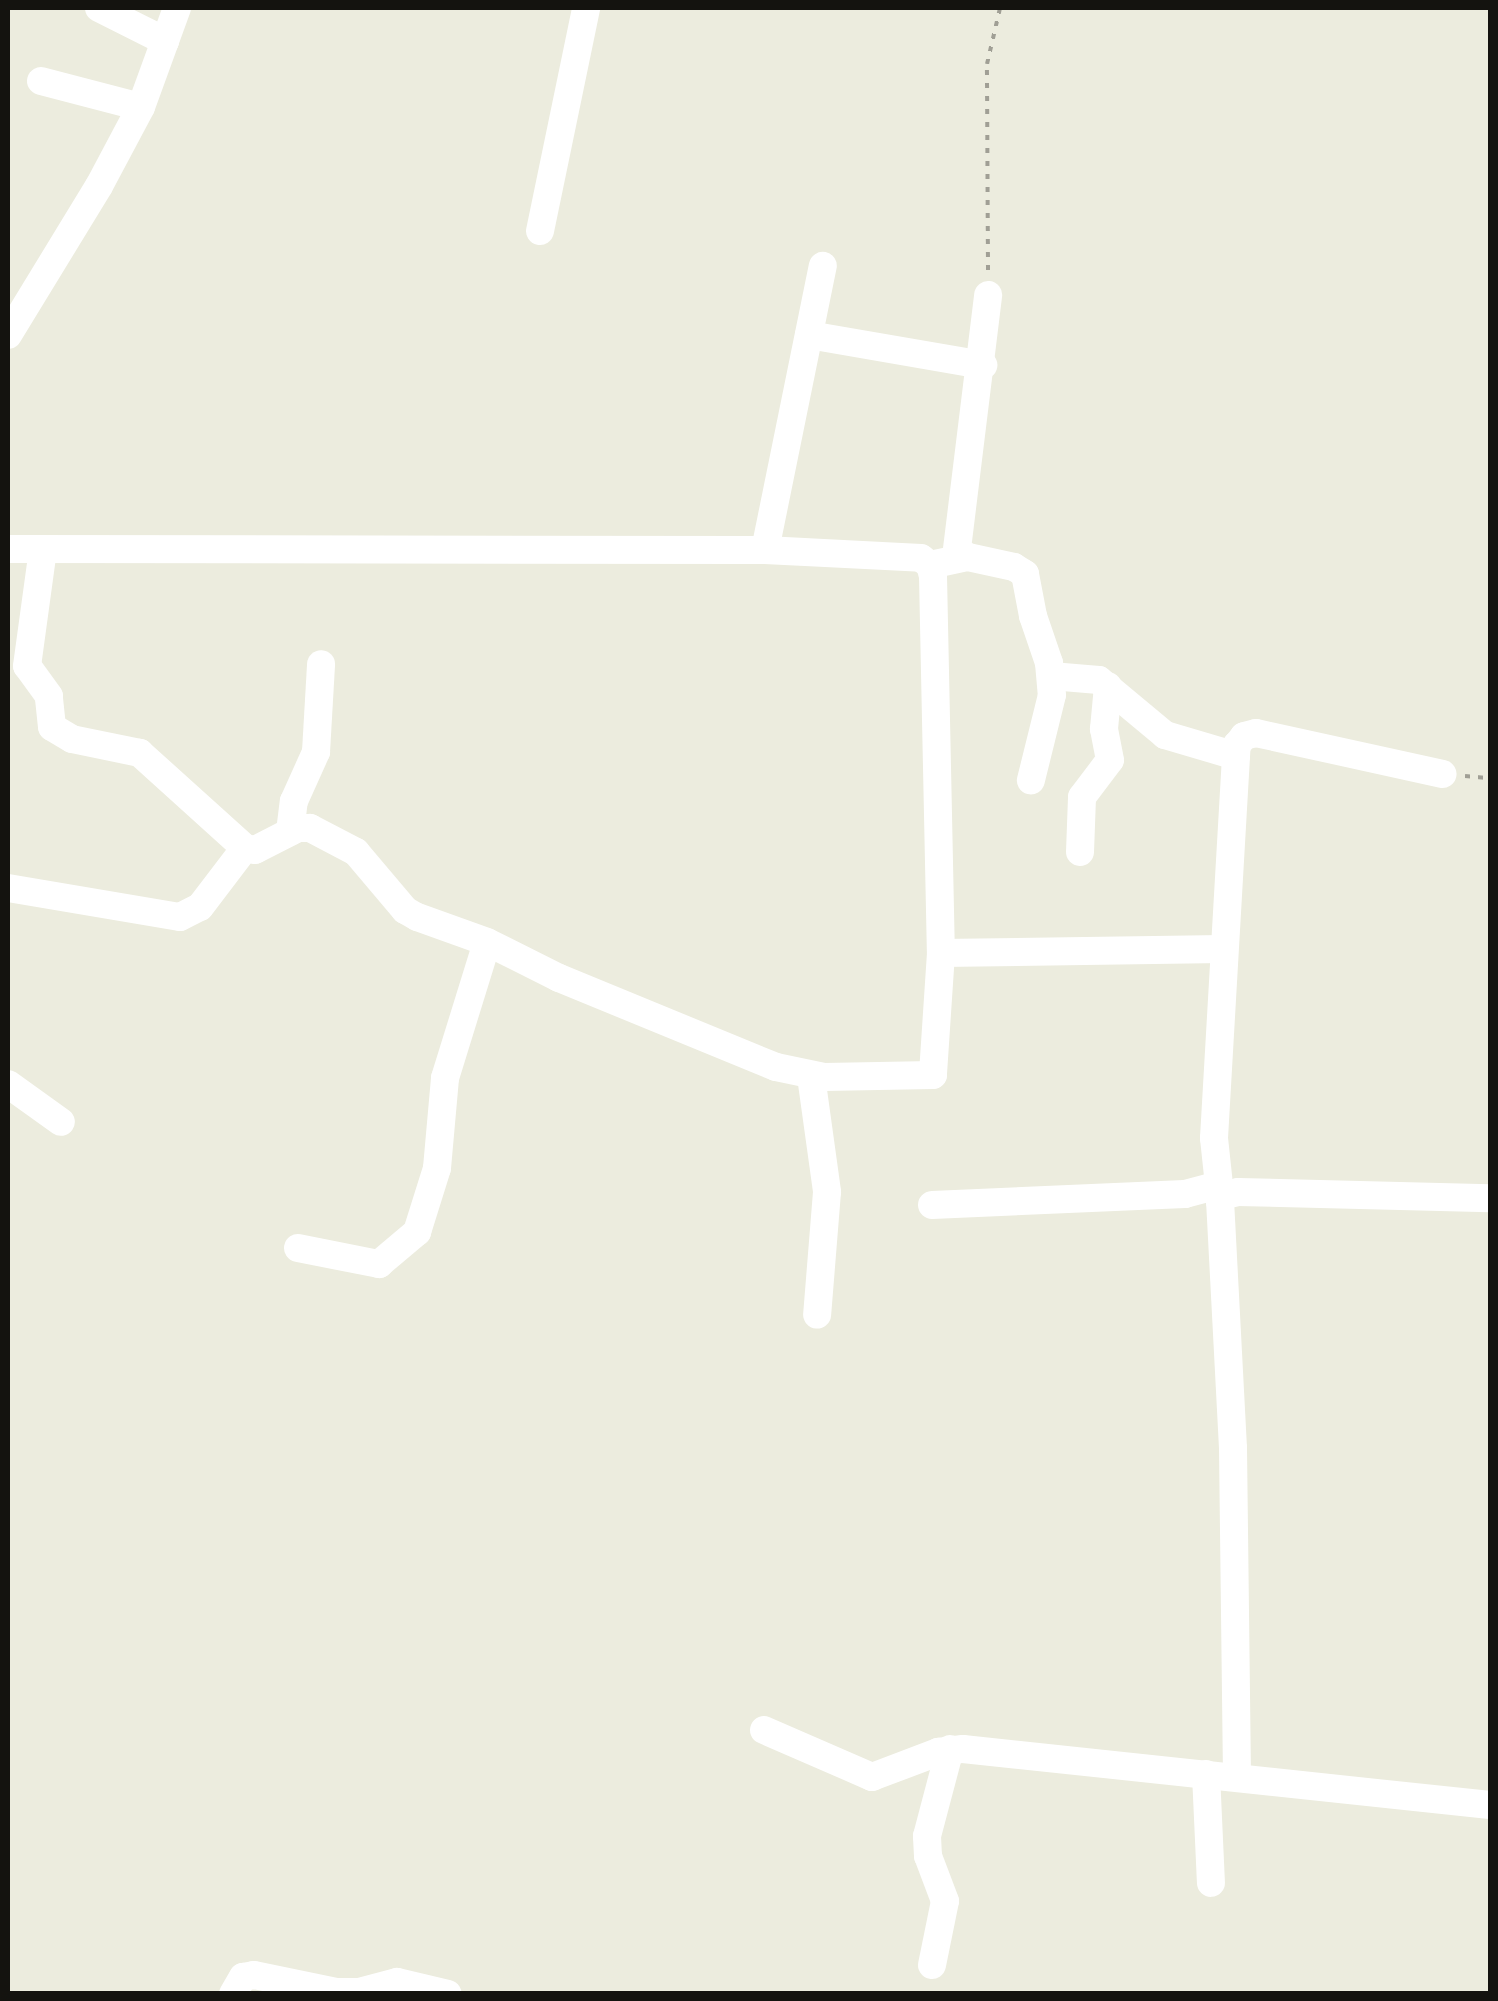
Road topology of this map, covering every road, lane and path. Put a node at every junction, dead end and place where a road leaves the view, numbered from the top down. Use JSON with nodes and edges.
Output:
{"nodes":[{"id":1,"x":99,"y":8,"type":"edge"},
{"id":2,"x":177,"y":8,"type":"edge"},
{"id":3,"x":586,"y":8,"type":"edge"},
{"id":4,"x":1000,"y":8,"type":"edge"},
{"id":5,"x":165,"y":41,"type":"junction"},
{"id":6,"x":40,"y":81,"type":"dead end"},
{"id":7,"x":141,"y":107,"type":"junction"},
{"id":8,"x":540,"y":231,"type":"dead end"},
{"id":9,"x":823,"y":266,"type":"dead end"},
{"id":10,"x":988,"y":295,"type":"joint"},
{"id":11,"x":8,"y":335,"type":"edge"},
{"id":12,"x":809,"y":335,"type":"junction"},
{"id":13,"x":983,"y":365,"type":"junction"},
{"id":14,"x":8,"y":548,"type":"edge"},
{"id":15,"x":43,"y":549,"type":"junction"},
{"id":16,"x":765,"y":550,"type":"junction"},
{"id":17,"x":943,"y":561,"type":"junction"},
{"id":18,"x":321,"y":664,"type":"dead end"},
{"id":19,"x":1052,"y":676,"type":"junction"},
{"id":20,"x":1108,"y":686,"type":"junction"},
{"id":21,"x":1236,"y":756,"type":"junction"},
{"id":22,"x":1444,"y":774,"type":"dead end"},
{"id":23,"x":1031,"y":780,"type":"dead end"},
{"id":24,"x":290,"y":832,"type":"junction"},
{"id":25,"x":245,"y":848,"type":"junction"},
{"id":26,"x":1080,"y":852,"type":"dead end"},
{"id":27,"x":8,"y":888,"type":"edge"},
{"id":28,"x":487,"y":942,"type":"junction"},
{"id":29,"x":1223,"y":949,"type":"junction"},
{"id":30,"x":942,"y":952,"type":"junction"},
{"id":31,"x":811,"y":1076,"type":"junction"},
{"id":32,"x":8,"y":1084,"type":"edge"},
{"id":33,"x":61,"y":1122,"type":"dead end"},
{"id":34,"x":1222,"y":1190,"type":"junction"},
{"id":35,"x":1490,"y":1198,"type":"edge"},
{"id":36,"x":932,"y":1205,"type":"dead end"},
{"id":37,"x":298,"y":1248,"type":"dead end"},
{"id":38,"x":817,"y":1315,"type":"dead end"},
{"id":39,"x":764,"y":1730,"type":"dead end"},
{"id":40,"x":950,"y":1749,"type":"junction"},
{"id":41,"x":1206,"y":1774,"type":"junction"},
{"id":42,"x":1237,"y":1776,"type":"junction"},
{"id":43,"x":1490,"y":1805,"type":"edge"},
{"id":44,"x":1211,"y":1883,"type":"dead end"},
{"id":45,"x":932,"y":1965,"type":"dead end"},
{"id":46,"x":233,"y":1994,"type":"edge"},
{"id":47,"x":448,"y":1994,"type":"edge"}],
"edges":[{"from":1,"to":5,"type":"street"},
{"from":2,"to":5,"type":"street"},
{"from":3,"to":8,"type":"street"},
{"from":4,"to":10,"type":"path"},
{"from":5,"to":7,"type":"street"},
{"from":6,"to":7,"type":"street"},
{"from":7,"to":11,"type":"street"},
{"from":9,"to":12,"type":"street"},
{"from":10,"to":13,"type":"street"},
{"from":12,"to":13,"type":"street"},
{"from":12,"to":16,"type":"street"},
{"from":13,"to":17,"type":"street"},
{"from":14,"to":15,"type":"street"},
{"from":15,"to":16,"type":"street"},
{"from":15,"to":25,"type":"street"},
{"from":16,"to":17,"type":"street"},
{"from":17,"to":19,"type":"street"},
{"from":17,"to":30,"type":"street"},
{"from":18,"to":24,"type":"street"},
{"from":19,"to":20,"type":"street"},
{"from":19,"to":23,"type":"street"},
{"from":20,"to":21,"type":"street"},
{"from":20,"to":26,"type":"street"},
{"from":21,"to":22,"type":"street"},
{"from":21,"to":29,"type":"street"},
{"from":24,"to":25,"type":"street"},
{"from":24,"to":28,"type":"street"},
{"from":25,"to":27,"type":"street"},
{"from":28,"to":31,"type":"street"},
{"from":28,"to":37,"type":"street"},
{"from":29,"to":30,"type":"street"},
{"from":29,"to":34,"type":"street"},
{"from":30,"to":31,"type":"street"},
{"from":31,"to":38,"type":"street"},
{"from":32,"to":33,"type":"street"},
{"from":34,"to":35,"type":"street"},
{"from":34,"to":36,"type":"street"},
{"from":34,"to":42,"type":"street"},
{"from":39,"to":40,"type":"street"},
{"from":40,"to":41,"type":"street"},
{"from":40,"to":45,"type":"street"},
{"from":41,"to":42,"type":"street"},
{"from":41,"to":44,"type":"street"},
{"from":42,"to":43,"type":"street"},
{"from":46,"to":47,"type":"street"}]}
